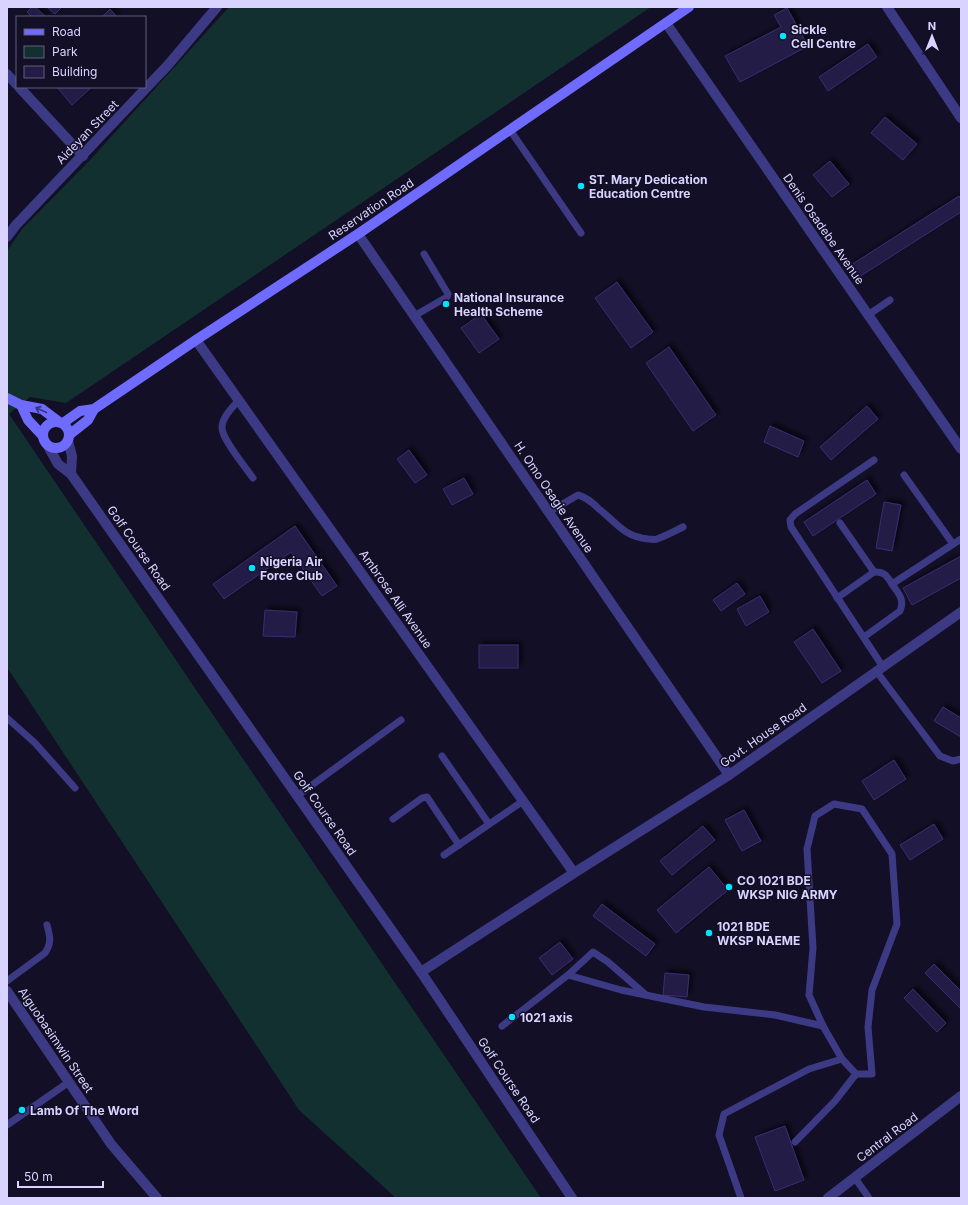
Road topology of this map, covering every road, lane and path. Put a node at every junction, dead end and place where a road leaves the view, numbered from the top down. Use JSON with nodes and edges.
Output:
{"nodes":[{"id":1,"x":217,"y":7,"type":"edge"},
{"id":2,"x":689,"y":7,"type":"edge"},
{"id":3,"x":887,"y":7,"type":"edge"},
{"id":4,"x":666,"y":23,"type":"junction"},
{"id":5,"x":7,"y":74,"type":"edge"},
{"id":6,"x":16,"y":84,"type":"edge"},
{"id":7,"x":20,"y":88,"type":"edge"},
{"id":8,"x":961,"y":118,"type":"edge"},
{"id":9,"x":510,"y":130,"type":"junction"},
{"id":10,"x":83,"y":156,"type":"junction"},
{"id":11,"x":581,"y":233,"type":"dead end"},
{"id":12,"x":358,"y":234,"type":"junction"},
{"id":13,"x":7,"y":237,"type":"edge"},
{"id":14,"x":424,"y":254,"type":"dead end"},
{"id":15,"x":890,"y":300,"type":"dead end"},
{"id":16,"x":868,"y":315,"type":"junction"},
{"id":17,"x":414,"y":316,"type":"junction"},
{"id":18,"x":196,"y":340,"type":"junction"},
{"id":19,"x":7,"y":398,"type":"edge"},
{"id":20,"x":239,"y":400,"type":"junction"},
{"id":21,"x":22,"y":405,"type":"junction"},
{"id":22,"x":94,"y":409,"type":"junction"},
{"id":23,"x":60,"y":422,"type":"junction"},
{"id":24,"x":42,"y":435,"type":"junction"},
{"id":25,"x":68,"y":438,"type":"junction"},
{"id":26,"x":48,"y":446,"type":"junction"},
{"id":27,"x":961,"y":449,"type":"edge"},
{"id":28,"x":874,"y":460,"type":"dead end"},
{"id":29,"x":71,"y":474,"type":"junction"},
{"id":30,"x":904,"y":475,"type":"dead end"},
{"id":31,"x":253,"y":478,"type":"dead end"},
{"id":32,"x":549,"y":512,"type":"junction"},
{"id":33,"x":840,"y":522,"type":"dead end"},
{"id":34,"x":683,"y":527,"type":"dead end"},
{"id":35,"x":961,"y":539,"type":"edge"},
{"id":36,"x":953,"y":544,"type":"junction"},
{"id":37,"x":874,"y":572,"type":"junction"},
{"id":38,"x":892,"y":584,"type":"junction"},
{"id":39,"x":837,"y":598,"type":"junction"},
{"id":40,"x":961,"y":612,"type":"edge"},
{"id":41,"x":864,"y":637,"type":"junction"},
{"id":42,"x":880,"y":669,"type":"junction"},
{"id":43,"x":7,"y":718,"type":"edge"},
{"id":44,"x":402,"y":720,"type":"dead end"},
{"id":45,"x":442,"y":756,"type":"dead end"},
{"id":46,"x":961,"y":759,"type":"edge"},
{"id":47,"x":729,"y":775,"type":"junction"},
{"id":48,"x":75,"y":788,"type":"dead end"},
{"id":49,"x":297,"y":796,"type":"junction"},
{"id":50,"x":523,"y":801,"type":"junction"},
{"id":51,"x":393,"y":819,"type":"dead end"},
{"id":52,"x":489,"y":824,"type":"junction"},
{"id":53,"x":459,"y":845,"type":"junction"},
{"id":54,"x":444,"y":855,"type":"dead end"},
{"id":55,"x":574,"y":873,"type":"junction"},
{"id":56,"x":47,"y":925,"type":"dead end"},
{"id":57,"x":421,"y":972,"type":"junction"},
{"id":58,"x":568,"y":974,"type":"junction"},
{"id":59,"x":7,"y":981,"type":"edge"},
{"id":60,"x":7,"y":991,"type":"edge"},
{"id":61,"x":646,"y":995,"type":"junction"},
{"id":62,"x":502,"y":1026,"type":"dead end"},
{"id":63,"x":823,"y":1026,"type":"junction"},
{"id":64,"x":842,"y":1059,"type":"junction"},
{"id":65,"x":856,"y":1074,"type":"junction"},
{"id":66,"x":69,"y":1082,"type":"junction"},
{"id":67,"x":961,"y":1096,"type":"edge"},
{"id":68,"x":7,"y":1125,"type":"edge"},
{"id":69,"x":795,"y":1142,"type":"dead end"},
{"id":70,"x":855,"y":1178,"type":"junction"},
{"id":71,"x":157,"y":1198,"type":"edge"},
{"id":72,"x":572,"y":1198,"type":"edge"},
{"id":73,"x":741,"y":1198,"type":"edge"},
{"id":74,"x":828,"y":1198,"type":"edge"},
{"id":75,"x":870,"y":1198,"type":"edge"}],
"edges":[{"from":1,"to":10,"type":"street","name":"Aideyan Street"},
{"from":2,"to":4,"type":"street","name":"Reservation Road"},
{"from":3,"to":8,"type":"street"},
{"from":4,"to":9,"type":"street","name":"Reservation Road"},
{"from":4,"to":16,"type":"street","name":"Denis Osadebe Avenue"},
{"from":5,"to":6,"type":"street"},
{"from":7,"to":10,"type":"street"},
{"from":9,"to":11,"type":"lane"},
{"from":9,"to":12,"type":"street","name":"Reservation Road"},
{"from":10,"to":13,"type":"street","name":"Aideyan Street"},
{"from":12,"to":17,"type":"street","name":"H. Omo Osagie Avenue"},
{"from":12,"to":18,"type":"street","name":"Reservation Road"},
{"from":14,"to":17,"type":"lane"},
{"from":15,"to":16,"type":"lane"},
{"from":16,"to":27,"type":"street","name":"Denis Osadebe Avenue"},
{"from":17,"to":32,"type":"street","name":"H. Omo Osagie Avenue"},
{"from":18,"to":20,"type":"street","name":"Ambrose Alli Avenue"},
{"from":18,"to":22,"type":"street","name":"Reservation Road"},
{"from":19,"to":21,"type":"street"},
{"from":20,"to":31,"type":"lane"},
{"from":20,"to":50,"type":"street","name":"Ambrose Alli Avenue"},
{"from":23,"to":21,"type":"street","one_way":true},
{"from":21,"to":24,"type":"street"},
{"from":22,"to":23,"type":"street","name":"Reservation Road"},
{"from":22,"to":25,"type":"street"},
{"from":23,"to":24,"type":"street"},
{"from":23,"to":25,"type":"street"},
{"from":24,"to":26,"type":"street"},
{"from":25,"to":26,"type":"street"},
{"from":25,"to":29,"type":"street"},
{"from":26,"to":29,"type":"street","name":"Golf Course Road"},
{"from":28,"to":39,"type":"lane"},
{"from":29,"to":49,"type":"street","name":"Golf Course Road"},
{"from":30,"to":36,"type":"lane"},
{"from":32,"to":34,"type":"lane"},
{"from":32,"to":47,"type":"street","name":"H. Omo Osagie Avenue"},
{"from":33,"to":37,"type":"lane"},
{"from":35,"to":36,"type":"lane"},
{"from":36,"to":38,"type":"lane"},
{"from":37,"to":38,"type":"lane"},
{"from":37,"to":39,"type":"lane"},
{"from":38,"to":41,"type":"lane"},
{"from":39,"to":41,"type":"lane"},
{"from":40,"to":42,"type":"street","name":"Govt. House Road"},
{"from":41,"to":42,"type":"lane"},
{"from":42,"to":46,"type":"lane"},
{"from":42,"to":47,"type":"street","name":"Govt. House Road"},
{"from":43,"to":48,"type":"lane"},
{"from":44,"to":49,"type":"lane"},
{"from":45,"to":52,"type":"lane"},
{"from":47,"to":55,"type":"street","name":"Govt. House Road"},
{"from":49,"to":57,"type":"street","name":"Golf Course Road"},
{"from":50,"to":52,"type":"lane"},
{"from":50,"to":55,"type":"street","name":"Ambrose Alli Avenue"},
{"from":51,"to":53,"type":"lane"},
{"from":52,"to":53,"type":"lane"},
{"from":53,"to":54,"type":"lane"},
{"from":55,"to":57,"type":"street","name":"Govt. House Road"},
{"from":56,"to":59,"type":"lane"},
{"from":57,"to":72,"type":"street","name":"Golf Course Road"},
{"from":58,"to":61,"type":"lane"},
{"from":58,"to":61,"type":"lane"},
{"from":58,"to":62,"type":"lane"},
{"from":60,"to":66,"type":"street","name":"Aiguobasimwin Street"},
{"from":61,"to":63,"type":"lane"},
{"from":63,"to":64,"type":"lane"},
{"from":63,"to":65,"type":"lane"},
{"from":64,"to":65,"type":"lane"},
{"from":64,"to":73,"type":"lane"},
{"from":65,"to":69,"type":"lane"},
{"from":66,"to":68,"type":"lane"},
{"from":66,"to":71,"type":"street","name":"Aiguobasimwin Street"},
{"from":67,"to":70,"type":"street","name":"Central Road"},
{"from":70,"to":74,"type":"street","name":"Central Road"},
{"from":70,"to":75,"type":"lane"}]}
